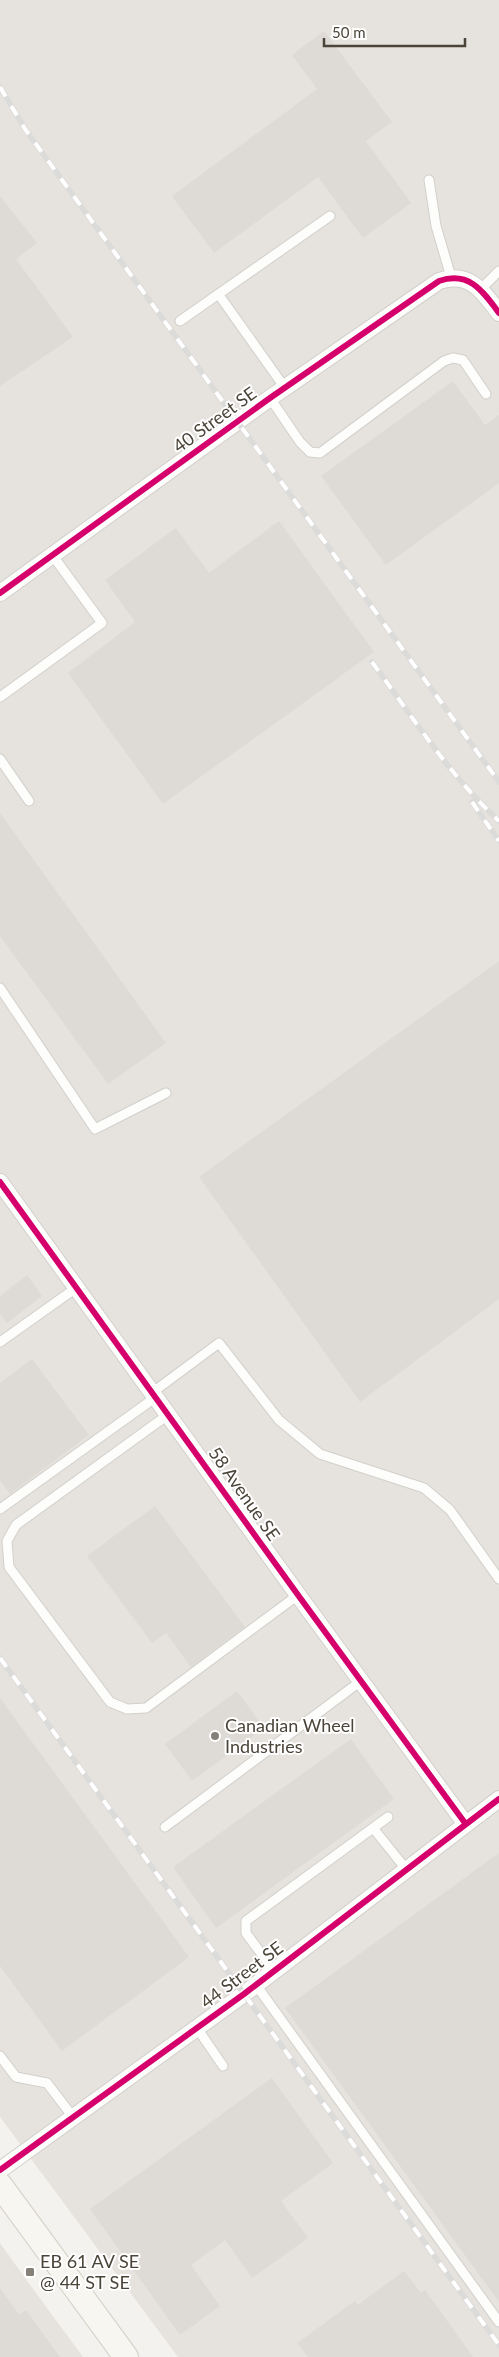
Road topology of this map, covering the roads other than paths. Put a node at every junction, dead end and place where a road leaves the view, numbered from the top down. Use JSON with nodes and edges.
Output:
{"nodes":[{"id":1,"x":429,"y":180,"type":"dead end"},
{"id":2,"x":330,"y":216,"type":"dead end"},
{"id":3,"x":499,"y":271,"type":"edge"},
{"id":4,"x":451,"y":277,"type":"junction"},
{"id":5,"x":480,"y":290,"type":"junction"},
{"id":6,"x":219,"y":295,"type":"junction"},
{"id":7,"x":499,"y":313,"type":"edge"},
{"id":8,"x":180,"y":321,"type":"dead end"},
{"id":9,"x":285,"y":388,"type":"junction"},
{"id":10,"x":486,"y":394,"type":"dead end"},
{"id":11,"x":270,"y":398,"type":"junction"},
{"id":12,"x":53,"y":556,"type":"junction"},
{"id":13,"x":3,"y":585,"type":"edge"},
{"id":14,"x":0,"y":697,"type":"edge"},
{"id":15,"x":0,"y":759,"type":"edge"},
{"id":16,"x":29,"y":801,"type":"dead end"},
{"id":17,"x":0,"y":988,"type":"edge"},
{"id":18,"x":166,"y":1093,"type":"dead end"},
{"id":19,"x":0,"y":1182,"type":"edge"},
{"id":20,"x":76,"y":1288,"type":"junction"},
{"id":21,"x":0,"y":1342,"type":"edge"},
{"id":22,"x":155,"y":1395,"type":"junction"},
{"id":23,"x":169,"y":1414,"type":"junction"},
{"id":24,"x":0,"y":1509,"type":"edge"},
{"id":25,"x":499,"y":1578,"type":"edge"},
{"id":26,"x":298,"y":1595,"type":"junction"},
{"id":27,"x":361,"y":1681,"type":"junction"},
{"id":28,"x":499,"y":1799,"type":"edge"},
{"id":29,"x":388,"y":1817,"type":"dead end"},
{"id":30,"x":465,"y":1823,"type":"junction"},
{"id":31,"x":165,"y":1827,"type":"dead end"},
{"id":32,"x":373,"y":1828,"type":"junction"},
{"id":33,"x":406,"y":1868,"type":"junction"},
{"id":34,"x":274,"y":1971,"type":"junction"},
{"id":35,"x":256,"y":1985,"type":"junction"},
{"id":36,"x":197,"y":2028,"type":"junction"},
{"id":37,"x":0,"y":2056,"type":"edge"},
{"id":38,"x":223,"y":2066,"type":"dead end"},
{"id":39,"x":73,"y":2117,"type":"junction"},
{"id":40,"x":0,"y":2170,"type":"edge"},
{"id":41,"x":0,"y":2185,"type":"edge"},
{"id":42,"x":499,"y":2322,"type":"edge"},
{"id":43,"x":126,"y":2357,"type":"edge"}],
"edges":[{"from":1,"to":4,"type":"lane"},
{"from":2,"to":6,"type":"lane"},
{"from":3,"to":5,"type":"lane"},
{"from":4,"to":5,"type":"street"},
{"from":4,"to":9,"type":"street","name":"40 Street SE"},
{"from":5,"to":7,"type":"street"},
{"from":6,"to":8,"type":"lane"},
{"from":6,"to":9,"type":"lane"},
{"from":9,"to":11,"type":"street","name":"40 Street SE"},
{"from":10,"to":11,"type":"lane"},
{"from":11,"to":12,"type":"street","name":"40 Street SE"},
{"from":12,"to":13,"type":"street","name":"40 Street SE"},
{"from":12,"to":14,"type":"lane"},
{"from":15,"to":16,"type":"lane"},
{"from":17,"to":18,"type":"lane"},
{"from":19,"to":20,"type":"street","name":"58 Avenue SE"},
{"from":20,"to":21,"type":"lane"},
{"from":20,"to":22,"type":"street","name":"58 Avenue SE"},
{"from":22,"to":23,"type":"street","name":"58 Avenue SE"},
{"from":22,"to":24,"type":"lane"},
{"from":22,"to":25,"type":"lane"},
{"from":23,"to":26,"type":"street","name":"58 Avenue SE"},
{"from":23,"to":26,"type":"lane"},
{"from":26,"to":27,"type":"street","name":"58 Avenue SE"},
{"from":27,"to":30,"type":"street","name":"58 Avenue SE"},
{"from":27,"to":31,"type":"lane"},
{"from":28,"to":30,"type":"street","name":"44 Street SE"},
{"from":29,"to":32,"type":"lane"},
{"from":30,"to":33,"type":"street","name":"44 Street SE"},
{"from":32,"to":33,"type":"lane"},
{"from":32,"to":34,"type":"lane"},
{"from":33,"to":34,"type":"street","name":"44 Street SE"},
{"from":34,"to":35,"type":"street","name":"44 Street SE"},
{"from":35,"to":36,"type":"street","name":"44 Street SE"},
{"from":35,"to":42,"type":"lane"},
{"from":36,"to":38,"type":"lane"},
{"from":36,"to":39,"type":"street","name":"44 Street SE"},
{"from":37,"to":39,"type":"lane"},
{"from":39,"to":40,"type":"street","name":"44 Street SE"},
{"from":41,"to":43,"type":"street"}]}
